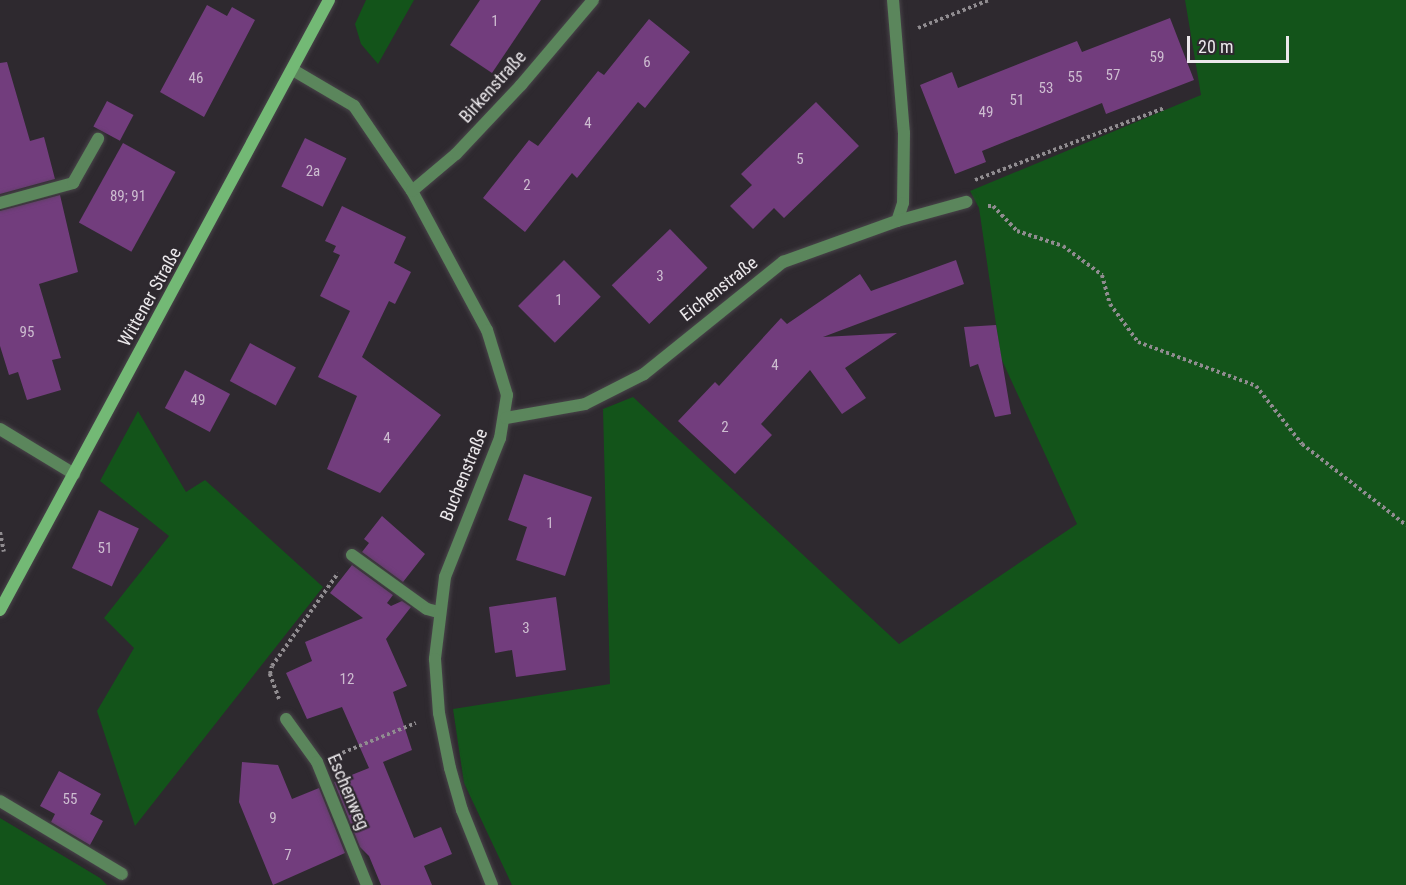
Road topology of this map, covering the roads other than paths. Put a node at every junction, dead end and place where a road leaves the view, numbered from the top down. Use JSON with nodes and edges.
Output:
{"nodes":[{"id":1,"x":329,"y":0,"type":"edge"},
{"id":2,"x":593,"y":0,"type":"edge"},
{"id":3,"x":893,"y":0,"type":"edge"},
{"id":4,"x":293,"y":70,"type":"junction"},
{"id":5,"x":98,"y":139,"type":"dead end"},
{"id":6,"x":412,"y":191,"type":"junction"},
{"id":7,"x":0,"y":202,"type":"edge"},
{"id":8,"x":966,"y":202,"type":"dead end"},
{"id":9,"x":897,"y":221,"type":"junction"},
{"id":10,"x":506,"y":418,"type":"junction"},
{"id":11,"x":0,"y":429,"type":"edge"},
{"id":12,"x":74,"y":474,"type":"junction"},
{"id":13,"x":352,"y":555,"type":"road end"},
{"id":14,"x":0,"y":610,"type":"edge"},
{"id":15,"x":438,"y":612,"type":"junction"},
{"id":16,"x":286,"y":719,"type":"road end"},
{"id":17,"x":0,"y":801,"type":"edge"},
{"id":18,"x":122,"y":874,"type":"dead end"},
{"id":19,"x":367,"y":885,"type":"edge"},
{"id":20,"x":492,"y":885,"type":"edge"}],
"edges":[{"from":1,"to":4,"type":"main road","name":"Wittener Straße"},
{"from":2,"to":6,"type":"street","name":"Birkenstraße"},
{"from":3,"to":9,"type":"street"},
{"from":4,"to":6,"type":"street","name":"Buchenstraße"},
{"from":4,"to":12,"type":"main road","name":"Wittener Straße"},
{"from":5,"to":7,"type":"street"},
{"from":6,"to":10,"type":"street","name":"Buchenstraße"},
{"from":8,"to":9,"type":"street","name":"Eichenstraße"},
{"from":9,"to":10,"type":"street","name":"Eichenstraße"},
{"from":10,"to":15,"type":"street","name":"Buchenstraße"},
{"from":11,"to":12,"type":"street"},
{"from":12,"to":14,"type":"main road","name":"Wittener Straße"},
{"from":13,"to":15,"type":"street"},
{"from":15,"to":20,"type":"street","name":"Buchenstraße"},
{"from":16,"to":19,"type":"street","name":"Eschenweg"},
{"from":17,"to":18,"type":"street"}]}
